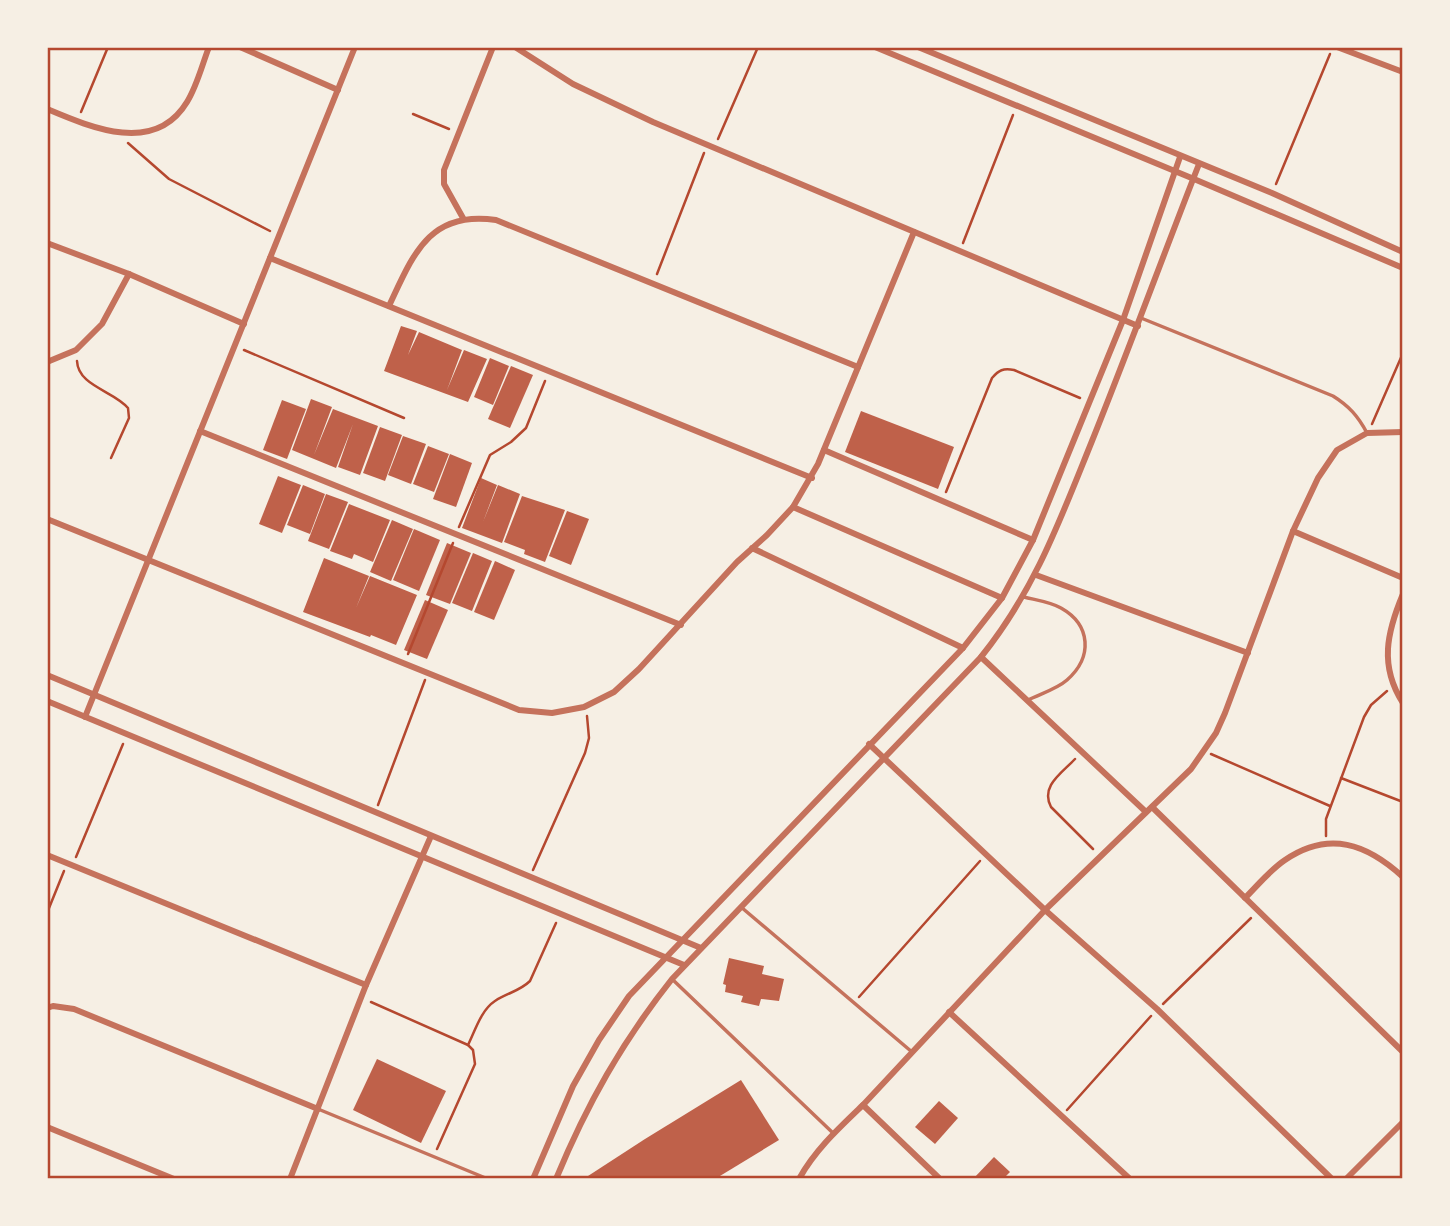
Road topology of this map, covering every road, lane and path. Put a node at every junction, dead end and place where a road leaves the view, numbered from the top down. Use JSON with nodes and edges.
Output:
{"nodes":[{"id":1,"x":108,"y":47,"type":"edge"},
{"id":2,"x":209,"y":47,"type":"edge"},
{"id":3,"x":240,"y":47,"type":"edge"},
{"id":4,"x":355,"y":47,"type":"edge"},
{"id":5,"x":493,"y":47,"type":"edge"},
{"id":6,"x":515,"y":47,"type":"edge"},
{"id":7,"x":758,"y":47,"type":"edge"},
{"id":8,"x":875,"y":47,"type":"edge"},
{"id":9,"x":918,"y":47,"type":"edge"},
{"id":10,"x":1335,"y":47,"type":"edge"},
{"id":11,"x":938,"y":51,"type":"edge"},
{"id":12,"x":1403,"y":72,"type":"edge"},
{"id":13,"x":338,"y":90,"type":"junction"},
{"id":14,"x":1017,"y":106,"type":"junction"},
{"id":15,"x":47,"y":109,"type":"edge"},
{"id":16,"x":413,"y":114,"type":"dead end"},
{"id":17,"x":77,"y":122,"type":"junction"},
{"id":18,"x":117,"y":132,"type":"junction"},
{"id":19,"x":458,"y":133,"type":"junction"},
{"id":20,"x":707,"y":145,"type":"junction"},
{"id":21,"x":714,"y":148,"type":"junction"},
{"id":22,"x":1180,"y":157,"type":"junction"},
{"id":23,"x":1199,"y":164,"type":"junction"},
{"id":24,"x":1175,"y":171,"type":"junction"},
{"id":25,"x":1194,"y":178,"type":"junction"},
{"id":26,"x":1272,"y":194,"type":"junction"},
{"id":27,"x":463,"y":219,"type":"junction"},
{"id":28,"x":914,"y":232,"type":"junction"},
{"id":29,"x":279,"y":236,"type":"junction"},
{"id":30,"x":47,"y":243,"type":"edge"},
{"id":31,"x":960,"y":251,"type":"junction"},
{"id":32,"x":1403,"y":252,"type":"edge"},
{"id":33,"x":270,"y":258,"type":"junction"},
{"id":34,"x":1403,"y":268,"type":"edge"},
{"id":35,"x":130,"y":274,"type":"junction"},
{"id":36,"x":653,"y":284,"type":"junction"},
{"id":37,"x":389,"y":306,"type":"junction"},
{"id":38,"x":1141,"y":318,"type":"junction"},
{"id":39,"x":1123,"y":320,"type":"junction"},
{"id":40,"x":244,"y":324,"type":"junction"},
{"id":41,"x":1138,"y":326,"type":"junction"},
{"id":42,"x":235,"y":346,"type":"junction"},
{"id":43,"x":76,"y":350,"type":"junction"},
{"id":44,"x":1403,"y":353,"type":"edge"},
{"id":45,"x":47,"y":362,"type":"edge"},
{"id":46,"x":858,"y":367,"type":"junction"},
{"id":47,"x":549,"y":371,"type":"junction"},
{"id":48,"x":1090,"y":401,"type":"junction"},
{"id":49,"x":404,"y":418,"type":"dead end"},
{"id":50,"x":200,"y":431,"type":"junction"},
{"id":51,"x":1403,"y":432,"type":"edge"},
{"id":52,"x":1367,"y":433,"type":"junction"},
{"id":53,"x":824,"y":450,"type":"junction"},
{"id":54,"x":111,"y":457,"type":"dead end"},
{"id":55,"x":812,"y":478,"type":"junction"},
{"id":56,"x":943,"y":501,"type":"junction"},
{"id":57,"x":793,"y":507,"type":"junction"},
{"id":58,"x":47,"y":519,"type":"edge"},
{"id":59,"x":1037,"y":531,"type":"junction"},
{"id":60,"x":1293,"y":531,"type":"junction"},
{"id":61,"x":456,"y":534,"type":"junction"},
{"id":62,"x":1053,"y":537,"type":"junction"},
{"id":63,"x":1034,"y":540,"type":"junction"},
{"id":64,"x":752,"y":548,"type":"junction"},
{"id":65,"x":148,"y":561,"type":"junction"},
{"id":66,"x":1036,"y":575,"type":"junction"},
{"id":67,"x":1403,"y":579,"type":"edge"},
{"id":68,"x":1403,"y":594,"type":"edge"},
{"id":69,"x":1024,"y":597,"type":"junction"},
{"id":70,"x":1002,"y":598,"type":"junction"},
{"id":71,"x":681,"y":625,"type":"junction"},
{"id":72,"x":963,"y":648,"type":"junction"},
{"id":73,"x":1248,"y":653,"type":"junction"},
{"id":74,"x":981,"y":657,"type":"junction"},
{"id":75,"x":404,"y":664,"type":"junction"},
{"id":76,"x":428,"y":674,"type":"junction"},
{"id":77,"x":47,"y":675,"type":"edge"},
{"id":78,"x":1393,"y":687,"type":"junction"},
{"id":79,"x":94,"y":695,"type":"junction"},
{"id":80,"x":1028,"y":700,"type":"junction"},
{"id":81,"x":47,"y":701,"type":"edge"},
{"id":82,"x":1403,"y":703,"type":"edge"},
{"id":83,"x":584,"y":707,"type":"junction"},
{"id":84,"x":85,"y":717,"type":"junction"},
{"id":85,"x":127,"y":734,"type":"junction"},
{"id":86,"x":869,"y":744,"type":"junction"},
{"id":87,"x":1083,"y":752,"type":"junction"},
{"id":88,"x":1205,"y":752,"type":"junction"},
{"id":89,"x":885,"y":758,"type":"junction"},
{"id":90,"x":1341,"y":778,"type":"junction"},
{"id":91,"x":1403,"y":802,"type":"edge"},
{"id":92,"x":1330,"y":806,"type":"junction"},
{"id":93,"x":1149,"y":809,"type":"junction"},
{"id":94,"x":375,"y":813,"type":"junction"},
{"id":95,"x":431,"y":836,"type":"junction"},
{"id":96,"x":1327,"y":844,"type":"junction"},
{"id":97,"x":987,"y":854,"type":"junction"},
{"id":98,"x":47,"y":855,"type":"edge"},
{"id":99,"x":1100,"y":855,"type":"junction"},
{"id":100,"x":422,"y":856,"type":"junction"},
{"id":101,"x":70,"y":864,"type":"junction"},
{"id":102,"x":530,"y":877,"type":"junction"},
{"id":103,"x":1403,"y":877,"type":"edge"},
{"id":104,"x":1245,"y":898,"type":"junction"},
{"id":105,"x":741,"y":907,"type":"junction"},
{"id":106,"x":1045,"y":910,"type":"junction"},
{"id":107,"x":1259,"y":911,"type":"junction"},
{"id":108,"x":47,"y":914,"type":"edge"},
{"id":109,"x":560,"y":914,"type":"junction"},
{"id":110,"x":682,"y":940,"type":"junction"},
{"id":111,"x":701,"y":948,"type":"junction"},
{"id":112,"x":666,"y":957,"type":"junction"},
{"id":113,"x":684,"y":965,"type":"junction"},
{"id":114,"x":672,"y":979,"type":"junction"},
{"id":115,"x":366,"y":985,"type":"junction"},
{"id":116,"x":361,"y":998,"type":"junction"},
{"id":117,"x":854,"y":1002,"type":"junction"},
{"id":118,"x":47,"y":1008,"type":"edge"},
{"id":119,"x":1157,"y":1009,"type":"junction"},
{"id":120,"x":949,"y":1012,"type":"junction"},
{"id":121,"x":468,"y":1045,"type":"junction"},
{"id":122,"x":912,"y":1052,"type":"junction"},
{"id":123,"x":1403,"y":1052,"type":"edge"},
{"id":124,"x":863,"y":1105,"type":"junction"},
{"id":125,"x":317,"y":1109,"type":"junction"},
{"id":126,"x":1062,"y":1116,"type":"junction"},
{"id":127,"x":1403,"y":1122,"type":"edge"},
{"id":128,"x":47,"y":1127,"type":"edge"},
{"id":129,"x":833,"y":1133,"type":"junction"},
{"id":130,"x":433,"y":1157,"type":"junction"},
{"id":131,"x":174,"y":1179,"type":"edge"},
{"id":132,"x":290,"y":1179,"type":"edge"},
{"id":133,"x":488,"y":1179,"type":"edge"},
{"id":134,"x":533,"y":1179,"type":"edge"},
{"id":135,"x":556,"y":1179,"type":"edge"},
{"id":136,"x":799,"y":1179,"type":"edge"},
{"id":137,"x":940,"y":1179,"type":"edge"},
{"id":138,"x":1130,"y":1179,"type":"edge"},
{"id":139,"x":1332,"y":1179,"type":"edge"},
{"id":140,"x":1346,"y":1179,"type":"edge"}],
"edges":[{"from":1,"to":17,"type":"path"},
{"from":2,"to":18,"type":"street"},
{"from":3,"to":13,"type":"street"},
{"from":4,"to":13,"type":"street"},
{"from":5,"to":19,"type":"street"},
{"from":6,"to":20,"type":"street"},
{"from":7,"to":21,"type":"path"},
{"from":8,"to":14,"type":"street"},
{"from":9,"to":11,"type":"street"},
{"from":10,"to":12,"type":"street"},
{"from":10,"to":26,"type":"path"},
{"from":11,"to":22,"type":"street"},
{"from":13,"to":29,"type":"street"},
{"from":14,"to":24,"type":"street"},
{"from":14,"to":31,"type":"path"},
{"from":15,"to":17,"type":"street"},
{"from":16,"to":19,"type":"path"},
{"from":17,"to":18,"type":"street"},
{"from":18,"to":29,"type":"path"},
{"from":19,"to":27,"type":"street"},
{"from":20,"to":21,"type":"street"},
{"from":20,"to":36,"type":"path"},
{"from":21,"to":28,"type":"street"},
{"from":22,"to":23,"type":"street"},
{"from":22,"to":24,"type":"street"},
{"from":23,"to":25,"type":"street"},
{"from":23,"to":26,"type":"street"},
{"from":24,"to":25,"type":"street"},
{"from":24,"to":39,"type":"street"},
{"from":25,"to":34,"type":"street"},
{"from":25,"to":38,"type":"street"},
{"from":26,"to":32,"type":"street"},
{"from":27,"to":36,"type":"street"},
{"from":27,"to":37,"type":"street"},
{"from":28,"to":31,"type":"street"},
{"from":28,"to":46,"type":"street"},
{"from":29,"to":33,"type":"street"},
{"from":30,"to":35,"type":"street"},
{"from":31,"to":39,"type":"street"},
{"from":33,"to":37,"type":"street"},
{"from":33,"to":40,"type":"street"},
{"from":35,"to":40,"type":"street"},
{"from":35,"to":43,"type":"street"},
{"from":36,"to":46,"type":"street"},
{"from":37,"to":47,"type":"street"},
{"from":38,"to":41,"type":"street"},
{"from":38,"to":52,"type":"lane"},
{"from":39,"to":41,"type":"street"},
{"from":39,"to":48,"type":"street"},
{"from":40,"to":42,"type":"street"},
{"from":41,"to":62,"type":"street"},
{"from":42,"to":49,"type":"path"},
{"from":42,"to":50,"type":"street"},
{"from":43,"to":45,"type":"street"},
{"from":43,"to":54,"type":"path"},
{"from":44,"to":52,"type":"path"},
{"from":46,"to":53,"type":"street"},
{"from":47,"to":55,"type":"street"},
{"from":47,"to":61,"type":"path"},
{"from":48,"to":56,"type":"path"},
{"from":48,"to":59,"type":"street"},
{"from":50,"to":61,"type":"street"},
{"from":50,"to":65,"type":"street"},
{"from":51,"to":52,"type":"street"},
{"from":52,"to":60,"type":"street"},
{"from":53,"to":55,"type":"street"},
{"from":53,"to":56,"type":"street"},
{"from":55,"to":57,"type":"street"},
{"from":56,"to":63,"type":"street"},
{"from":57,"to":64,"type":"street"},
{"from":57,"to":70,"type":"street"},
{"from":58,"to":65,"type":"street"},
{"from":59,"to":62,"type":"street"},
{"from":59,"to":63,"type":"street"},
{"from":60,"to":67,"type":"street"},
{"from":60,"to":73,"type":"street"},
{"from":61,"to":71,"type":"street"},
{"from":61,"to":75,"type":"path"},
{"from":62,"to":66,"type":"street"},
{"from":63,"to":70,"type":"street"},
{"from":64,"to":71,"type":"street"},
{"from":64,"to":72,"type":"street"},
{"from":65,"to":75,"type":"street"},
{"from":65,"to":79,"type":"street"},
{"from":66,"to":69,"type":"street"},
{"from":66,"to":73,"type":"street"},
{"from":68,"to":78,"type":"street"},
{"from":69,"to":74,"type":"street"},
{"from":69,"to":80,"type":"lane"},
{"from":70,"to":72,"type":"street"},
{"from":71,"to":83,"type":"street"},
{"from":72,"to":86,"type":"street"},
{"from":73,"to":88,"type":"street"},
{"from":74,"to":80,"type":"street"},
{"from":74,"to":89,"type":"street"},
{"from":75,"to":76,"type":"street"},
{"from":76,"to":83,"type":"street"},
{"from":76,"to":94,"type":"path"},
{"from":77,"to":79,"type":"street"},
{"from":78,"to":82,"type":"street"},
{"from":78,"to":90,"type":"path"},
{"from":79,"to":84,"type":"street"},
{"from":79,"to":94,"type":"street"},
{"from":80,"to":87,"type":"street"},
{"from":81,"to":84,"type":"street"},
{"from":83,"to":102,"type":"path"},
{"from":84,"to":85,"type":"street"},
{"from":85,"to":100,"type":"street"},
{"from":85,"to":101,"type":"path"},
{"from":86,"to":89,"type":"street"},
{"from":86,"to":110,"type":"street"},
{"from":87,"to":93,"type":"street"},
{"from":87,"to":99,"type":"path"},
{"from":88,"to":92,"type":"path"},
{"from":88,"to":93,"type":"street"},
{"from":89,"to":97,"type":"street"},
{"from":89,"to":105,"type":"street"},
{"from":90,"to":91,"type":"path"},
{"from":90,"to":92,"type":"path"},
{"from":92,"to":96,"type":"path"},
{"from":93,"to":99,"type":"street"},
{"from":93,"to":104,"type":"street"},
{"from":94,"to":95,"type":"street"},
{"from":95,"to":100,"type":"street"},
{"from":95,"to":102,"type":"street"},
{"from":96,"to":103,"type":"street"},
{"from":96,"to":104,"type":"street"},
{"from":97,"to":106,"type":"street"},
{"from":97,"to":117,"type":"path"},
{"from":98,"to":101,"type":"street"},
{"from":99,"to":106,"type":"street"},
{"from":100,"to":109,"type":"street"},
{"from":100,"to":115,"type":"street"},
{"from":101,"to":108,"type":"path"},
{"from":101,"to":115,"type":"street"},
{"from":102,"to":110,"type":"street"},
{"from":104,"to":107,"type":"street"},
{"from":105,"to":111,"type":"street"},
{"from":105,"to":117,"type":"lane"},
{"from":106,"to":119,"type":"street"},
{"from":106,"to":120,"type":"street"},
{"from":107,"to":119,"type":"path"},
{"from":107,"to":123,"type":"street"},
{"from":109,"to":112,"type":"street"},
{"from":109,"to":121,"type":"path"},
{"from":110,"to":111,"type":"street"},
{"from":110,"to":112,"type":"street"},
{"from":111,"to":113,"type":"street"},
{"from":112,"to":113,"type":"street"},
{"from":112,"to":134,"type":"street"},
{"from":113,"to":114,"type":"street"},
{"from":114,"to":129,"type":"lane"},
{"from":114,"to":135,"type":"street"},
{"from":115,"to":116,"type":"street"},
{"from":116,"to":121,"type":"path"},
{"from":116,"to":125,"type":"street"},
{"from":117,"to":122,"type":"lane"},
{"from":118,"to":125,"type":"street"},
{"from":119,"to":126,"type":"path"},
{"from":119,"to":139,"type":"street"},
{"from":120,"to":122,"type":"street"},
{"from":120,"to":126,"type":"street"},
{"from":121,"to":130,"type":"path"},
{"from":122,"to":124,"type":"street"},
{"from":124,"to":129,"type":"street"},
{"from":124,"to":137,"type":"street"},
{"from":125,"to":130,"type":"lane"},
{"from":125,"to":132,"type":"street"},
{"from":126,"to":138,"type":"street"},
{"from":127,"to":140,"type":"street"},
{"from":128,"to":131,"type":"street"},
{"from":129,"to":136,"type":"street"},
{"from":130,"to":133,"type":"lane"}]}
